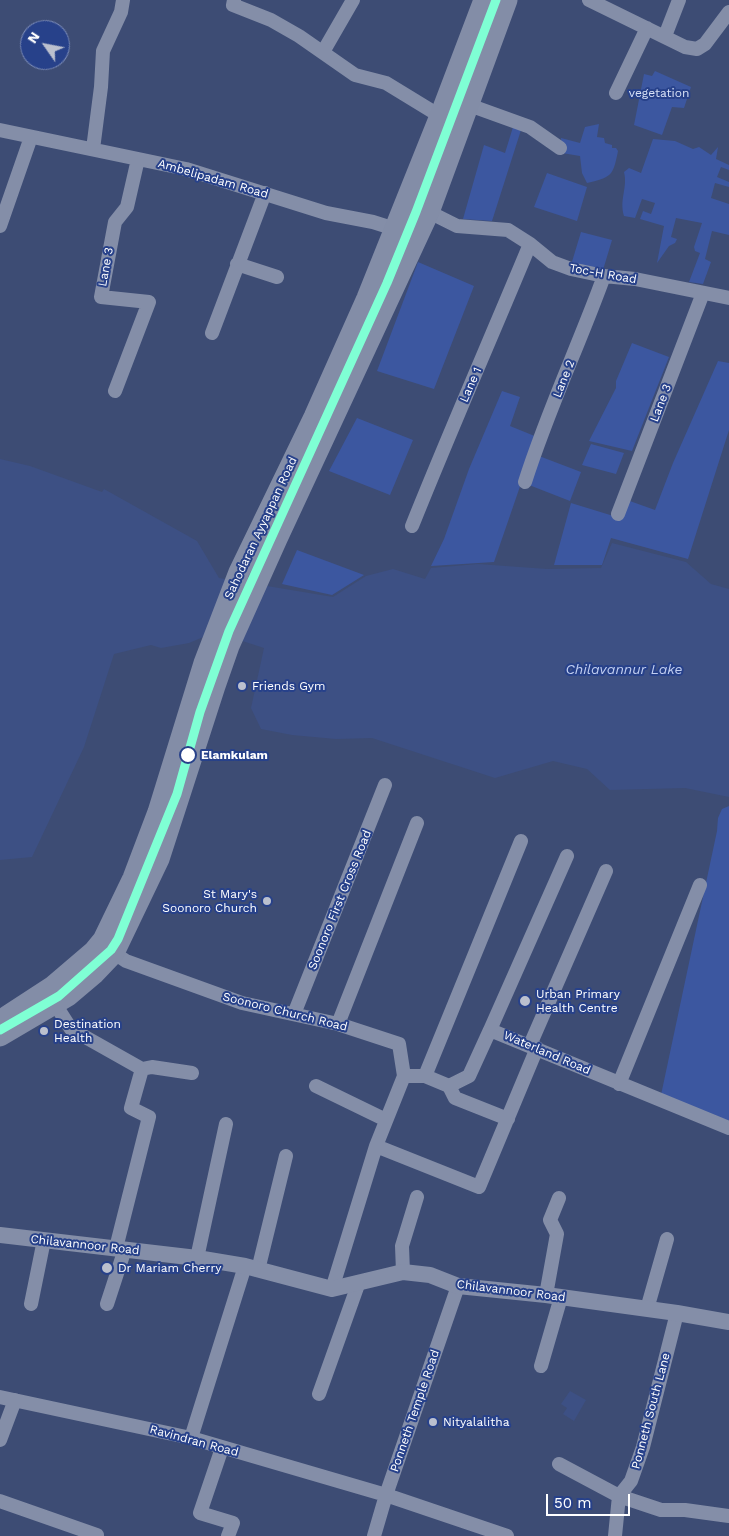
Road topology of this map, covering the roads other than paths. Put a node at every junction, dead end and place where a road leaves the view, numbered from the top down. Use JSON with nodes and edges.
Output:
{"nodes":[{"id":1,"x":123,"y":0,"type":"edge"},
{"id":2,"x":234,"y":0,"type":"edge"},
{"id":3,"x":353,"y":0,"type":"edge"},
{"id":4,"x":484,"y":0,"type":"edge"},
{"id":5,"x":507,"y":0,"type":"edge"},
{"id":6,"x":588,"y":0,"type":"edge"},
{"id":7,"x":679,"y":0,"type":"edge"},
{"id":8,"x":729,"y":12,"type":"edge"},
{"id":9,"x":647,"y":28,"type":"junction"},
{"id":10,"x":665,"y":36,"type":"junction"},
{"id":11,"x":323,"y":52,"type":"junction"},
{"id":12,"x":616,"y":93,"type":"dead end"},
{"id":13,"x":468,"y":105,"type":"junction"},
{"id":14,"x":440,"y":116,"type":"junction"},
{"id":15,"x":0,"y":130,"type":"edge"},
{"id":16,"x":31,"y":137,"type":"junction"},
{"id":17,"x":560,"y":148,"type":"dead end"},
{"id":18,"x":93,"y":149,"type":"junction"},
{"id":19,"x":138,"y":159,"type":"junction"},
{"id":20,"x":265,"y":193,"type":"junction"},
{"id":21,"x":429,"y":212,"type":"junction"},
{"id":22,"x":0,"y":226,"type":"edge"},
{"id":23,"x":395,"y":229,"type":"junction"},
{"id":24,"x":530,"y":244,"type":"junction"},
{"id":25,"x":237,"y":264,"type":"junction"},
{"id":26,"x":604,"y":276,"type":"junction"},
{"id":27,"x":276,"y":277,"type":"dead end"},
{"id":28,"x":703,"y":293,"type":"junction"},
{"id":29,"x":729,"y":298,"type":"edge"},
{"id":30,"x":371,"y":314,"type":"junction"},
{"id":31,"x":212,"y":334,"type":"dead end"},
{"id":32,"x":116,"y":391,"type":"dead end"},
{"id":33,"x":525,"y":482,"type":"dead end"},
{"id":34,"x":618,"y":514,"type":"dead end"},
{"id":35,"x":412,"y":526,"type":"dead end"},
{"id":36,"x":222,"y":639,"type":"junction"},
{"id":37,"x":385,"y":785,"type":"dead end"},
{"id":38,"x":417,"y":823,"type":"dead end"},
{"id":39,"x":521,"y":841,"type":"dead end"},
{"id":40,"x":567,"y":856,"type":"dead end"},
{"id":41,"x":606,"y":871,"type":"dead end"},
{"id":42,"x":700,"y":885,"type":"dead end"},
{"id":43,"x":114,"y":953,"type":"junction"},
{"id":44,"x":55,"y":1004,"type":"junction"},
{"id":45,"x":294,"y":1014,"type":"junction"},
{"id":46,"x":0,"y":1019,"type":"edge"},
{"id":47,"x":338,"y":1024,"type":"junction"},
{"id":48,"x":490,"y":1030,"type":"junction"},
{"id":49,"x":0,"y":1036,"type":"edge"},
{"id":50,"x":534,"y":1047,"type":"junction"},
{"id":51,"x":142,"y":1069,"type":"junction"},
{"id":52,"x":192,"y":1073,"type":"dead end"},
{"id":53,"x":404,"y":1076,"type":"junction"},
{"id":54,"x":426,"y":1076,"type":"junction"},
{"id":55,"x":619,"y":1084,"type":"junction"},
{"id":56,"x":316,"y":1086,"type":"dead end"},
{"id":57,"x":449,"y":1086,"type":"junction"},
{"id":58,"x":508,"y":1119,"type":"junction"},
{"id":59,"x":386,"y":1120,"type":"junction"},
{"id":60,"x":226,"y":1124,"type":"dead end"},
{"id":61,"x":729,"y":1128,"type":"edge"},
{"id":62,"x":376,"y":1146,"type":"junction"},
{"id":63,"x":286,"y":1156,"type":"dead end"},
{"id":64,"x":416,"y":1197,"type":"dead end"},
{"id":65,"x":558,"y":1198,"type":"dead end"},
{"id":66,"x":0,"y":1235,"type":"edge"},
{"id":67,"x":667,"y":1239,"type":"dead end"},
{"id":68,"x":44,"y":1240,"type":"junction"},
{"id":69,"x":120,"y":1248,"type":"junction"},
{"id":70,"x":197,"y":1258,"type":"junction"},
{"id":71,"x":251,"y":1268,"type":"junction"},
{"id":72,"x":403,"y":1272,"type":"junction"},
{"id":73,"x":359,"y":1282,"type":"junction"},
{"id":74,"x":458,"y":1286,"type":"junction"},
{"id":75,"x":332,"y":1289,"type":"junction"},
{"id":76,"x":553,"y":1296,"type":"junction"},
{"id":77,"x":31,"y":1304,"type":"dead end"},
{"id":78,"x":107,"y":1304,"type":"dead end"},
{"id":79,"x":647,"y":1309,"type":"junction"},
{"id":80,"x":677,"y":1313,"type":"junction"},
{"id":81,"x":729,"y":1322,"type":"edge"},
{"id":82,"x":541,"y":1366,"type":"dead end"},
{"id":83,"x":319,"y":1394,"type":"dead end"},
{"id":84,"x":0,"y":1397,"type":"edge"},
{"id":85,"x":15,"y":1400,"type":"junction"},
{"id":86,"x":191,"y":1438,"type":"junction"},
{"id":87,"x":0,"y":1440,"type":"edge"},
{"id":88,"x":222,"y":1448,"type":"junction"},
{"id":89,"x":559,"y":1464,"type":"dead end"},
{"id":90,"x":386,"y":1495,"type":"junction"},
{"id":91,"x":619,"y":1496,"type":"junction"},
{"id":92,"x":0,"y":1501,"type":"edge"},
{"id":93,"x":729,"y":1516,"type":"edge"},
{"id":94,"x":96,"y":1536,"type":"edge"},
{"id":95,"x":228,"y":1536,"type":"edge"},
{"id":96,"x":374,"y":1536,"type":"edge"},
{"id":97,"x":507,"y":1536,"type":"edge"},
{"id":98,"x":615,"y":1536,"type":"edge"}],
"edges":[{"from":1,"to":18,"type":"street"},
{"from":2,"to":11,"type":"street"},
{"from":3,"to":11,"type":"street"},
{"from":4,"to":14,"type":"main road","name":"Sahodaran Ayyappan Road"},
{"from":5,"to":13,"type":"main road","name":"Sahodaran Ayyappan Road"},
{"from":6,"to":9,"type":"street"},
{"from":7,"to":10,"type":"street"},
{"from":8,"to":10,"type":"street"},
{"from":9,"to":10,"type":"street"},
{"from":9,"to":12,"type":"street"},
{"from":11,"to":14,"type":"street"},
{"from":13,"to":17,"type":"street"},
{"from":13,"to":21,"type":"main road","name":"Sahodaran Ayyappan Road"},
{"from":14,"to":23,"type":"main road","name":"Sahodaran Ayyappan Road"},
{"from":15,"to":16,"type":"street","name":"Ambelipadam Road"},
{"from":16,"to":18,"type":"street","name":"Ambelipadam Road"},
{"from":16,"to":22,"type":"street"},
{"from":18,"to":19,"type":"street","name":"Ambelipadam Road"},
{"from":19,"to":20,"type":"street","name":"Ambelipadam Road"},
{"from":19,"to":32,"type":"street","name":"Lane 3"},
{"from":20,"to":23,"type":"street","name":"Ambelipadam Road"},
{"from":20,"to":25,"type":"street"},
{"from":21,"to":24,"type":"street","name":"Toc-H Road"},
{"from":21,"to":30,"type":"main road","name":"Sahodaran Ayyappan Road"},
{"from":23,"to":30,"type":"main road","name":"Sahodaran Ayyappan Road"},
{"from":24,"to":26,"type":"street","name":"Toc-H Road"},
{"from":24,"to":35,"type":"street","name":"Lane 1"},
{"from":25,"to":27,"type":"street"},
{"from":25,"to":31,"type":"street"},
{"from":26,"to":28,"type":"street","name":"Toc-H Road"},
{"from":26,"to":33,"type":"street","name":"Lane 2"},
{"from":28,"to":29,"type":"street","name":"Toc-H Road"},
{"from":28,"to":34,"type":"street","name":"Lane 3"},
{"from":30,"to":36,"type":"main road","name":"Sahodaran Ayyappan Road"},
{"from":30,"to":36,"type":"main road","name":"Sahodaran Ayyappan Road"},
{"from":36,"to":43,"type":"main road","name":"Sahodaran Ayyappan Road"},
{"from":36,"to":46,"type":"main road","name":"Sahodaran Ayyappan Road"},
{"from":37,"to":45,"type":"street","name":"Soonoro First Cross Road"},
{"from":38,"to":47,"type":"street"},
{"from":39,"to":54,"type":"street"},
{"from":40,"to":48,"type":"street"},
{"from":41,"to":50,"type":"street"},
{"from":42,"to":55,"type":"street"},
{"from":43,"to":44,"type":"main road","name":"Sahodaran Ayyappan Road"},
{"from":43,"to":45,"type":"street","name":"Soonoro Church Road"},
{"from":44,"to":49,"type":"main road","name":"Sahodaran Ayyappan Road"},
{"from":44,"to":51,"type":"street"},
{"from":45,"to":47,"type":"street","name":"Soonoro Church Road"},
{"from":47,"to":53,"type":"street","name":"Soonoro Church Road"},
{"from":48,"to":50,"type":"street","name":"Waterland Road"},
{"from":48,"to":57,"type":"street","name":"Waterland Road"},
{"from":50,"to":55,"type":"street","name":"Waterland Road"},
{"from":50,"to":58,"type":"street"},
{"from":51,"to":52,"type":"street"},
{"from":51,"to":69,"type":"street"},
{"from":53,"to":54,"type":"street"},
{"from":53,"to":59,"type":"street"},
{"from":54,"to":57,"type":"street"},
{"from":55,"to":61,"type":"street","name":"Waterland Road"},
{"from":56,"to":59,"type":"street"},
{"from":57,"to":58,"type":"street"},
{"from":58,"to":62,"type":"street"},
{"from":59,"to":62,"type":"street"},
{"from":60,"to":70,"type":"street"},
{"from":62,"to":75,"type":"street"},
{"from":63,"to":71,"type":"street"},
{"from":64,"to":72,"type":"street"},
{"from":65,"to":76,"type":"street"},
{"from":66,"to":68,"type":"street","name":"Chilavannoor Road"},
{"from":67,"to":79,"type":"street"},
{"from":68,"to":69,"type":"street","name":"Chilavannoor Road"},
{"from":68,"to":77,"type":"street"},
{"from":69,"to":70,"type":"street","name":"Chilavannoor Road"},
{"from":69,"to":78,"type":"street"},
{"from":70,"to":71,"type":"street","name":"Chilavannoor Road"},
{"from":71,"to":75,"type":"street","name":"Chilavannoor Road"},
{"from":71,"to":86,"type":"street"},
{"from":72,"to":73,"type":"street","name":"Chilavannoor Road"},
{"from":72,"to":74,"type":"street","name":"Chilavannoor Road"},
{"from":73,"to":75,"type":"street","name":"Chilavannoor Road"},
{"from":73,"to":83,"type":"street"},
{"from":74,"to":76,"type":"street","name":"Chilavannoor Road"},
{"from":74,"to":90,"type":"street","name":"Ponneth Temple Road"},
{"from":76,"to":79,"type":"street","name":"Chilavannoor Road"},
{"from":76,"to":82,"type":"street"},
{"from":79,"to":80,"type":"street","name":"Chilavannoor Road"},
{"from":80,"to":81,"type":"street","name":"Chilavannoor Road"},
{"from":80,"to":91,"type":"street","name":"Ponneth South Lane"},
{"from":84,"to":85,"type":"street","name":"Ravindran Road"},
{"from":85,"to":86,"type":"street","name":"Ravindran Road"},
{"from":85,"to":87,"type":"street"},
{"from":86,"to":88,"type":"street","name":"Ravindran Road"},
{"from":88,"to":90,"type":"street","name":"Ravindran Road"},
{"from":88,"to":95,"type":"street"},
{"from":89,"to":91,"type":"street"},
{"from":90,"to":96,"type":"street","name":"Ponneth Temple Road"},
{"from":90,"to":97,"type":"street","name":"Ravindran Road"},
{"from":91,"to":93,"type":"street"},
{"from":91,"to":98,"type":"street","name":"Ponneth South Lane"},
{"from":92,"to":94,"type":"street"}]}
